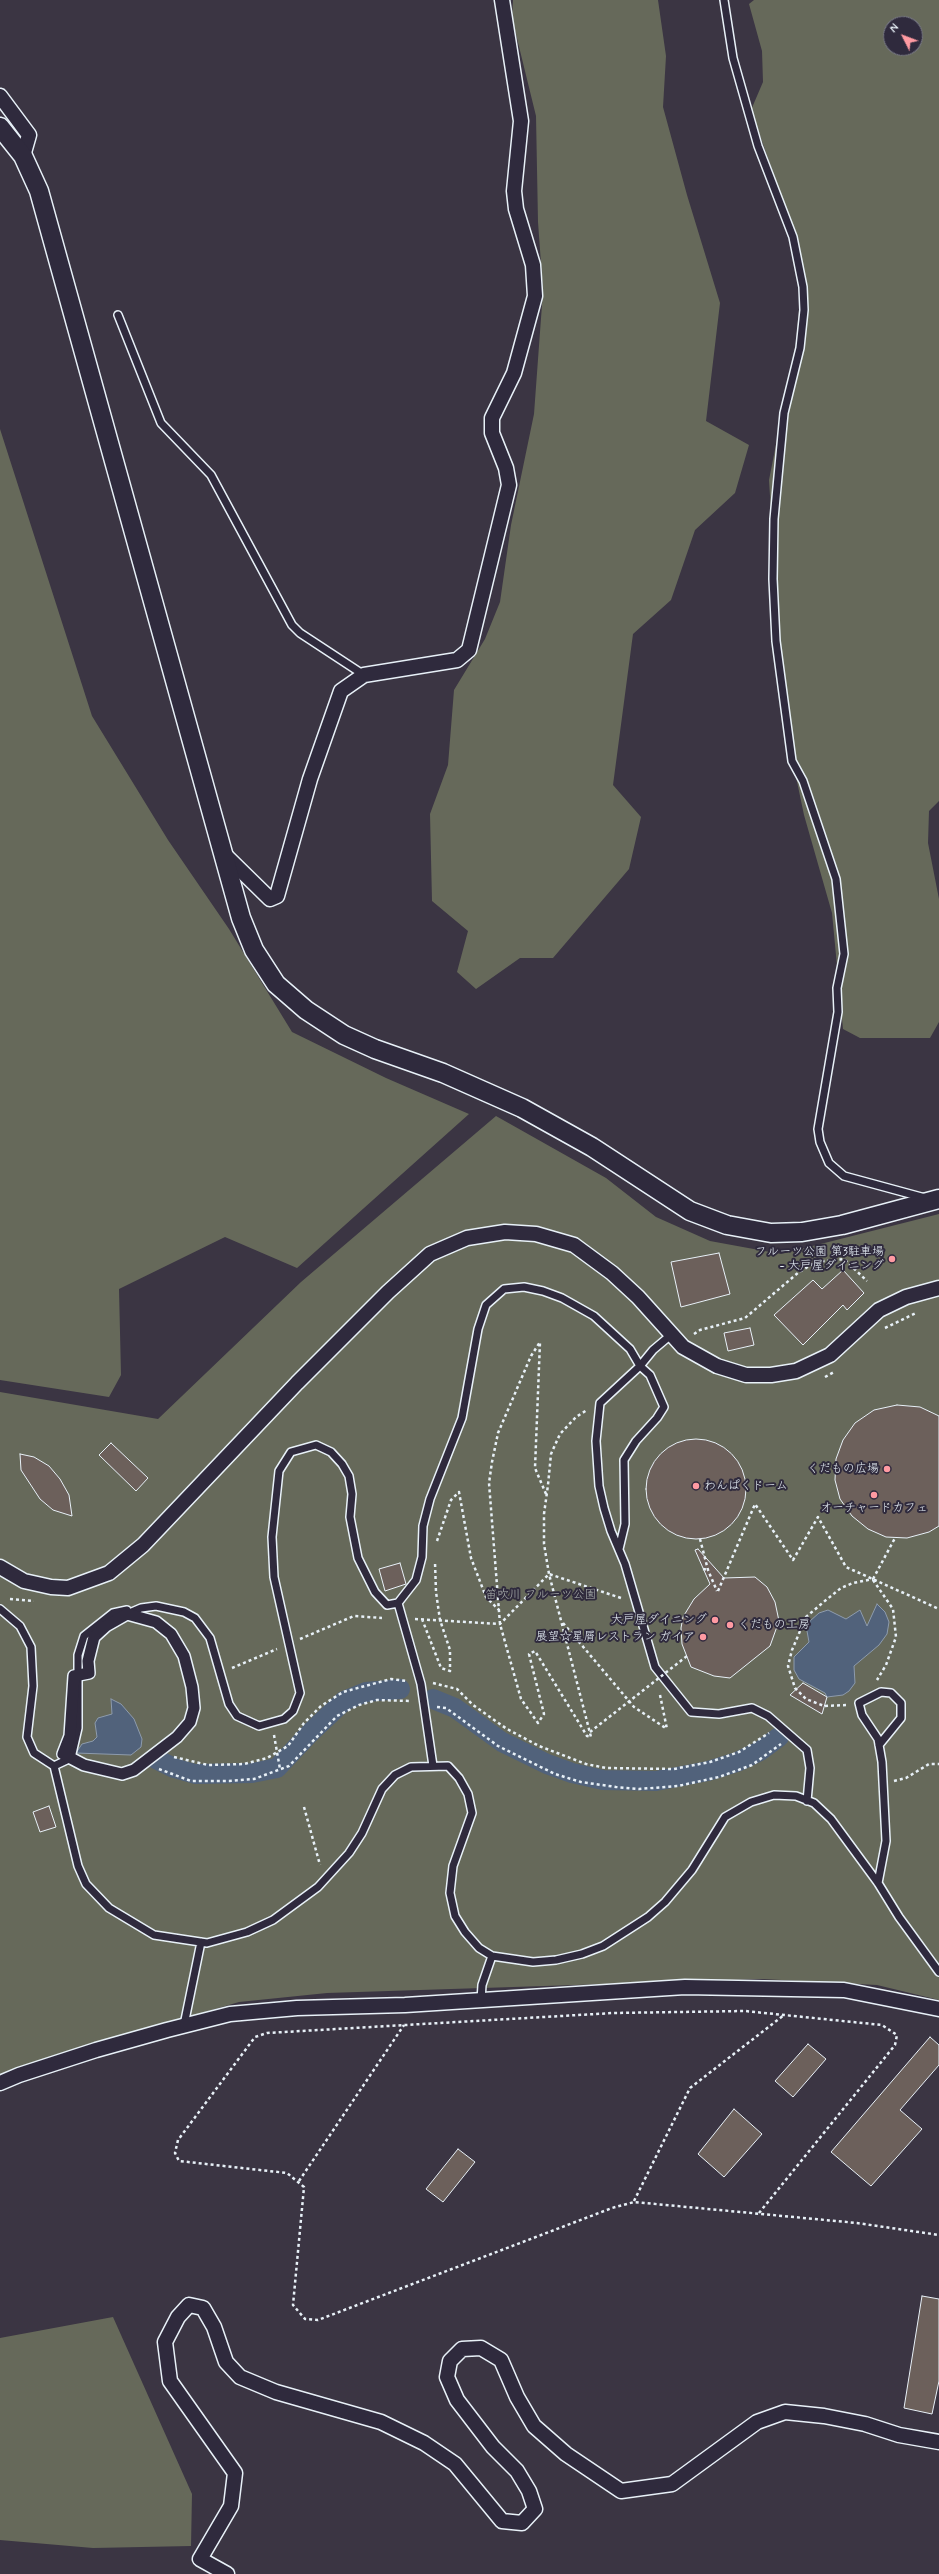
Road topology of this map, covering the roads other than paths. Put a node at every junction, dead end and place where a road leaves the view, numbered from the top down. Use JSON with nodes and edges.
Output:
{"nodes":[{"id":1,"x":502,"y":0,"type":"edge"},
{"id":2,"x":724,"y":0,"type":"edge"},
{"id":3,"x":0,"y":96,"type":"edge"},
{"id":4,"x":0,"y":127,"type":"edge"},
{"id":5,"x":23,"y":156,"type":"junction"},
{"id":6,"x":118,"y":314,"type":"dead end"},
{"id":7,"x":364,"y":675,"type":"junction"},
{"id":8,"x":221,"y":851,"type":"junction"},
{"id":9,"x":937,"y":1199,"type":"edge"},
{"id":10,"x":939,"y":1288,"type":"edge"},
{"id":11,"x":676,"y":1339,"type":"junction"},
{"id":12,"x":640,"y":1366,"type":"junction"},
{"id":13,"x":619,"y":1550,"type":"junction"},
{"id":14,"x":0,"y":1567,"type":"edge"},
{"id":15,"x":398,"y":1603,"type":"junction"},
{"id":16,"x":0,"y":1608,"type":"edge"},
{"id":17,"x":142,"y":1608,"type":"junction"},
{"id":18,"x":127,"y":1614,"type":"junction"},
{"id":19,"x":79,"y":1675,"type":"junction"},
{"id":20,"x":879,"y":1745,"type":"junction"},
{"id":21,"x":71,"y":1758,"type":"junction"},
{"id":22,"x":54,"y":1766,"type":"junction"},
{"id":23,"x":433,"y":1766,"type":"junction"},
{"id":24,"x":808,"y":1801,"type":"junction"},
{"id":25,"x":878,"y":1883,"type":"junction"},
{"id":26,"x":201,"y":1942,"type":"junction"},
{"id":27,"x":492,"y":1956,"type":"junction"},
{"id":28,"x":939,"y":1972,"type":"edge"},
{"id":29,"x":481,"y":2000,"type":"junction"},
{"id":30,"x":939,"y":2009,"type":"edge"},
{"id":31,"x":184,"y":2025,"type":"junction"},
{"id":32,"x":0,"y":2084,"type":"edge"},
{"id":33,"x":939,"y":2442,"type":"edge"},
{"id":34,"x":227,"y":2574,"type":"edge"}],
"edges":[{"from":1,"to":7,"type":"street"},
{"from":2,"to":9,"type":"lane"},
{"from":3,"to":5,"type":"street"},
{"from":4,"to":5,"type":"street"},
{"from":5,"to":8,"type":"street"},
{"from":6,"to":7,"type":"lane"},
{"from":7,"to":8,"type":"street"},
{"from":8,"to":9,"type":"street"},
{"from":10,"to":11,"type":"street"},
{"from":11,"to":12,"type":"lane"},
{"from":11,"to":14,"type":"street"},
{"from":12,"to":13,"type":"lane"},
{"from":12,"to":13,"type":"lane"},
{"from":12,"to":15,"type":"lane"},
{"from":13,"to":24,"type":"lane"},
{"from":15,"to":17,"type":"lane"},
{"from":15,"to":23,"type":"lane"},
{"from":16,"to":22,"type":"lane"},
{"from":17,"to":18,"type":"lane"},
{"from":17,"to":19,"type":"lane"},
{"from":18,"to":19,"type":"street"},
{"from":18,"to":21,"type":"street"},
{"from":19,"to":21,"type":"street"},
{"from":20,"to":20,"type":"lane"},
{"from":20,"to":25,"type":"lane"},
{"from":21,"to":22,"type":"lane"},
{"from":22,"to":26,"type":"lane"},
{"from":23,"to":26,"type":"lane"},
{"from":23,"to":27,"type":"lane"},
{"from":24,"to":25,"type":"lane"},
{"from":24,"to":27,"type":"lane"},
{"from":25,"to":28,"type":"lane"},
{"from":26,"to":31,"type":"lane"},
{"from":27,"to":29,"type":"lane"},
{"from":29,"to":30,"type":"street"},
{"from":29,"to":31,"type":"street"},
{"from":31,"to":32,"type":"street"},
{"from":33,"to":34,"type":"street"}]}
